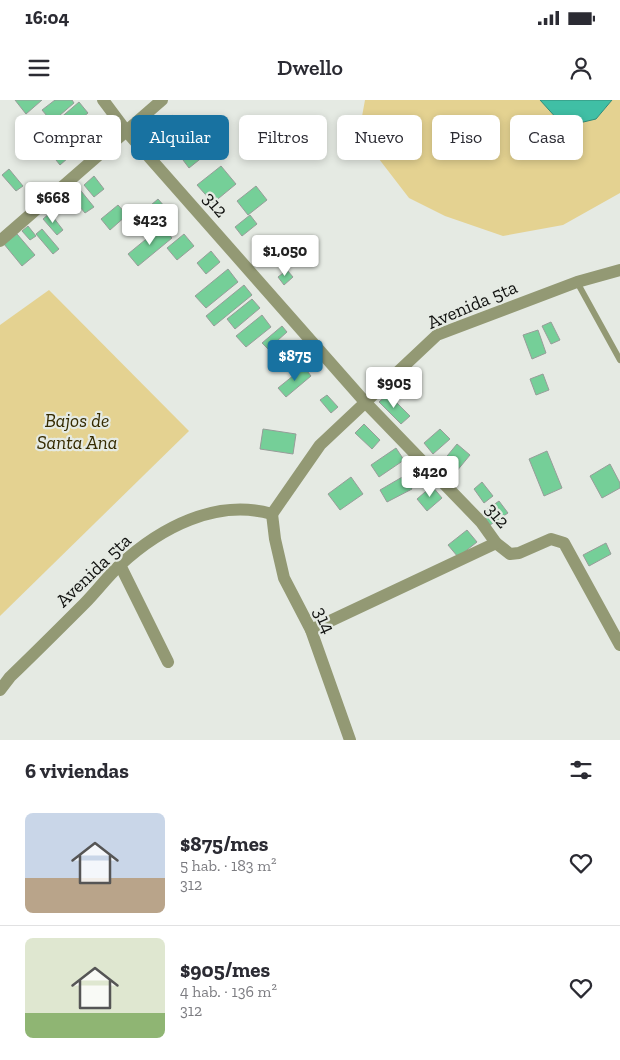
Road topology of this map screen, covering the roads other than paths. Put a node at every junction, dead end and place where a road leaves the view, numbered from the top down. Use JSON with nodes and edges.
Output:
{"nodes":[{"id":1,"x":103,"y":100,"type":"edge"},
{"id":2,"x":162,"y":100,"type":"edge"},
{"id":3,"x":127,"y":132,"type":"junction"},
{"id":4,"x":0,"y":242,"type":"edge"},
{"id":5,"x":620,"y":270,"type":"edge"},
{"id":6,"x":578,"y":282,"type":"junction"},
{"id":7,"x":620,"y":360,"type":"edge"},
{"id":8,"x":365,"y":402,"type":"junction"},
{"id":9,"x":272,"y":514,"type":"junction"},
{"id":10,"x":496,"y":543,"type":"junction"},
{"id":11,"x":120,"y":565,"type":"junction"},
{"id":12,"x":310,"y":630,"type":"junction"},
{"id":13,"x":620,"y":645,"type":"edge"},
{"id":14,"x":168,"y":662,"type":"dead end"},
{"id":15,"x":0,"y":690,"type":"edge"},
{"id":16,"x":350,"y":740,"type":"edge"}],
"edges":[{"from":1,"to":3,"type":"street","name":"312"},
{"from":2,"to":3,"type":"street"},
{"from":3,"to":4,"type":"street"},
{"from":3,"to":8,"type":"street","name":"312"},
{"from":5,"to":6,"type":"street","name":"Avenida 5ta"},
{"from":6,"to":7,"type":"lane"},
{"from":6,"to":8,"type":"street","name":"Avenida 5ta"},
{"from":8,"to":9,"type":"street","name":"Avenida 5ta"},
{"from":8,"to":10,"type":"street","name":"312"},
{"from":9,"to":11,"type":"street","name":"Avenida 5ta"},
{"from":9,"to":12,"type":"street","name":"314"},
{"from":10,"to":12,"type":"street"},
{"from":10,"to":13,"type":"street","name":"312"},
{"from":11,"to":14,"type":"street"},
{"from":11,"to":15,"type":"street","name":"Avenida 5ta"},
{"from":12,"to":16,"type":"street","name":"314"}]}
